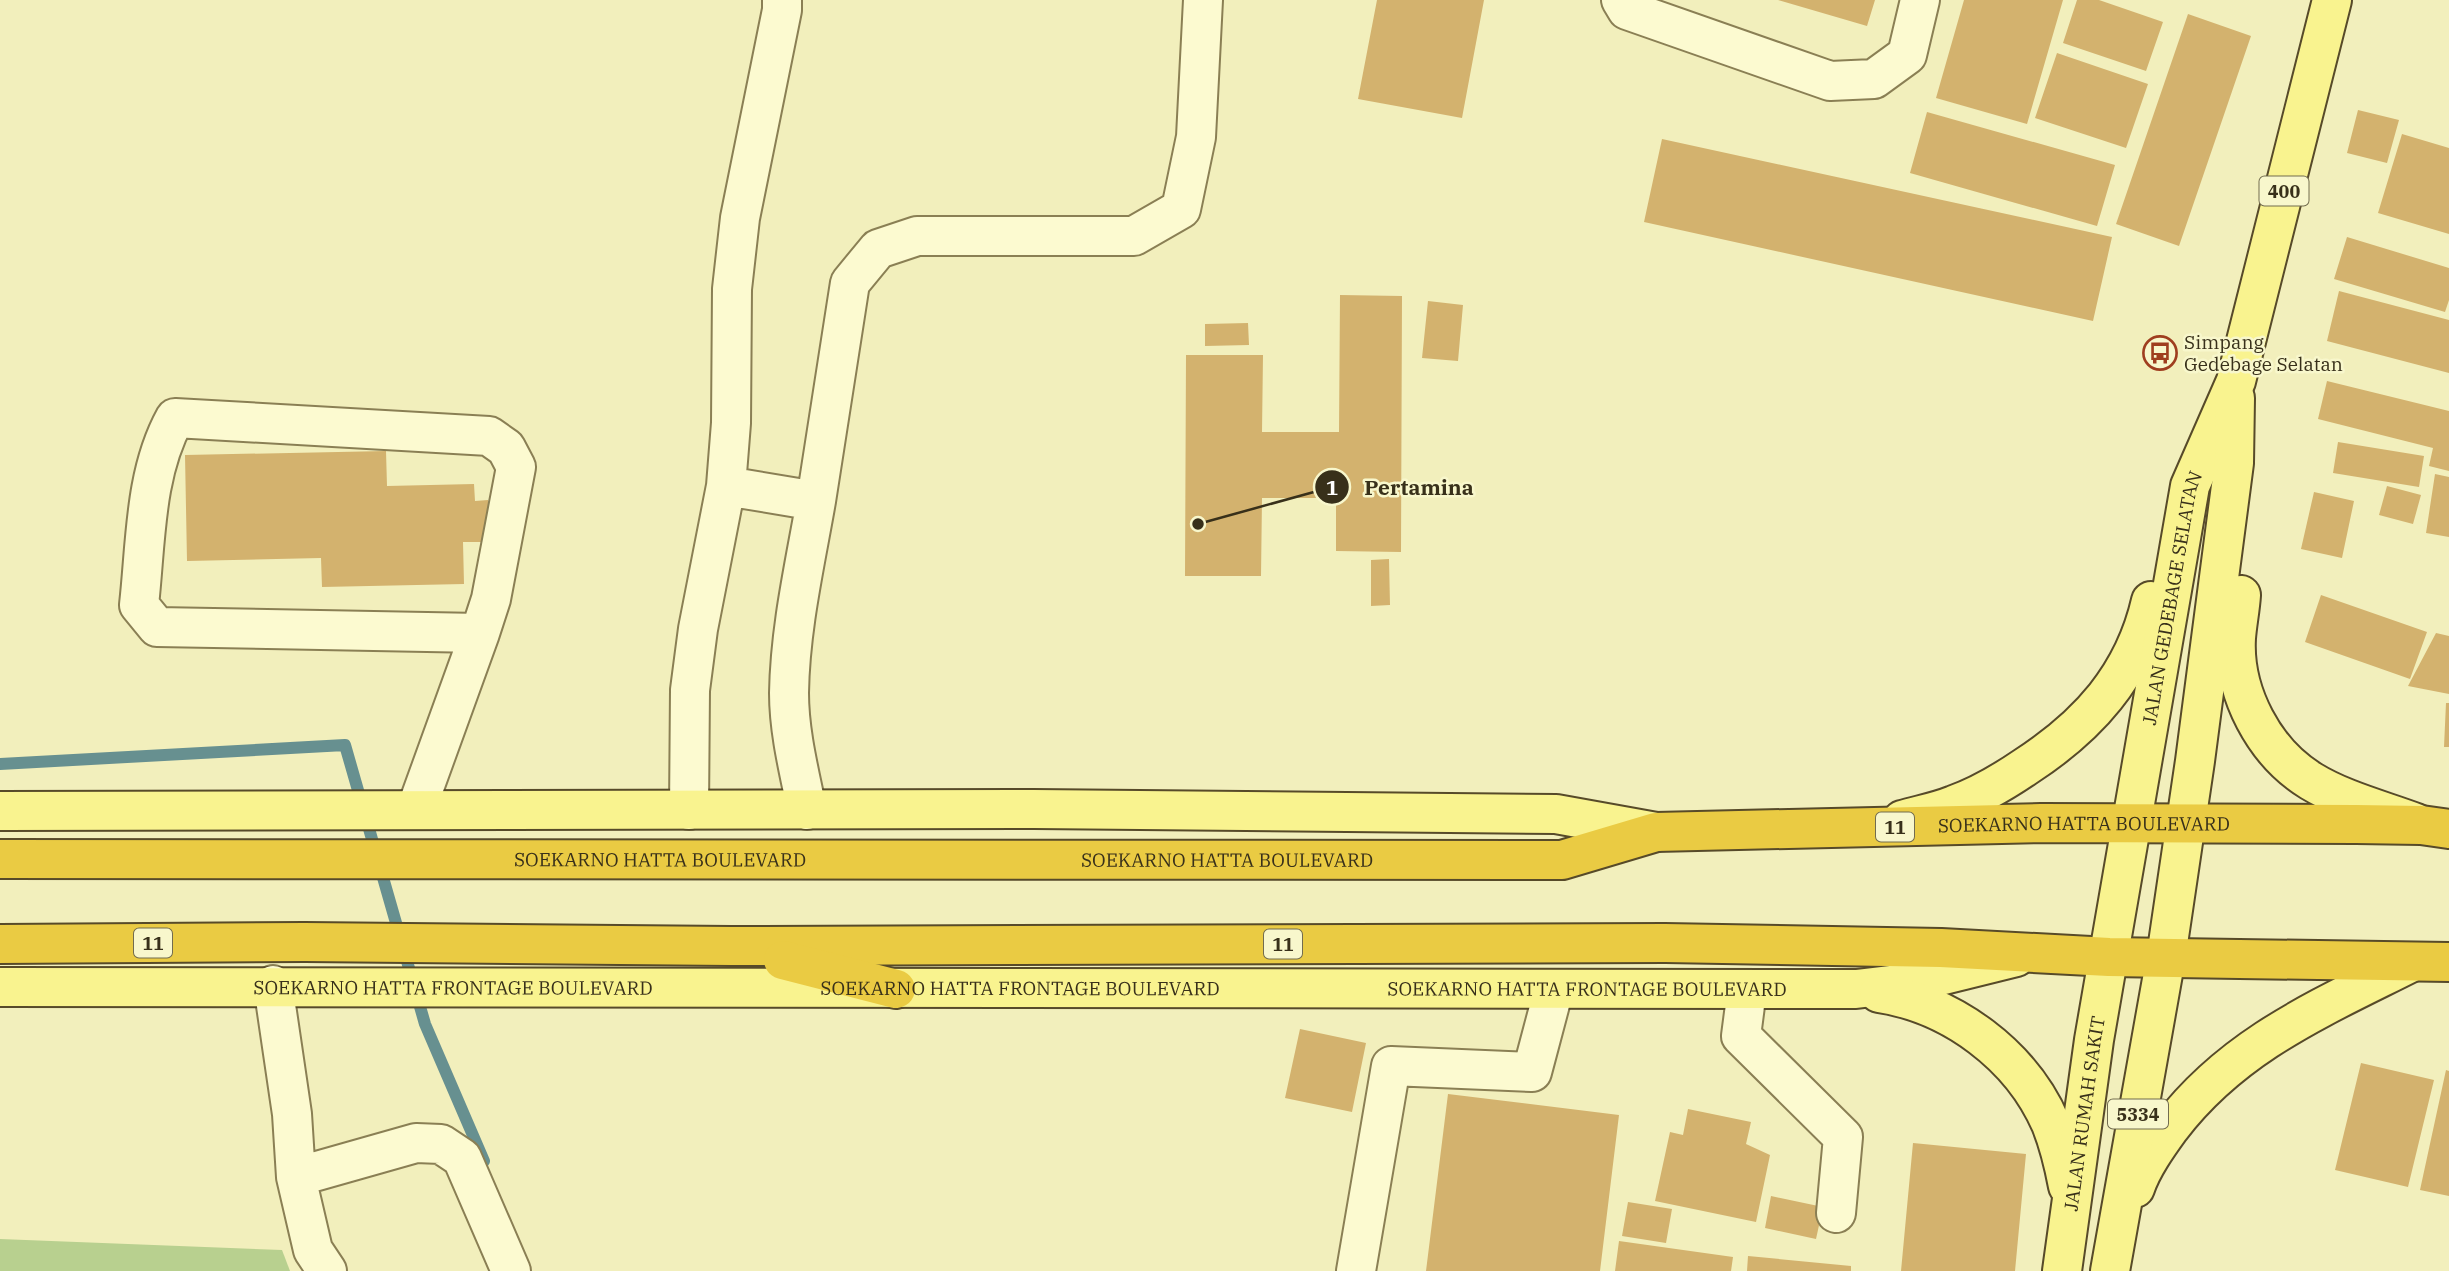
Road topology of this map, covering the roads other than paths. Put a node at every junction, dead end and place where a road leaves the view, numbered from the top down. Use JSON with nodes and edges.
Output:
{"nodes":[{"id":1,"x":782,"y":0,"type":"edge"},
{"id":2,"x":1203,"y":0,"type":"edge"},
{"id":3,"x":1621,"y":0,"type":"edge"},
{"id":4,"x":1920,"y":0,"type":"edge"},
{"id":5,"x":2332,"y":0,"type":"edge"},
{"id":6,"x":2236,"y":382,"type":"junction"},
{"id":7,"x":2234,"y":463,"type":"junction"},
{"id":8,"x":726,"y":486,"type":"junction"},
{"id":9,"x":2190,"y":486,"type":"junction"},
{"id":10,"x":816,"y":501,"type":"junction"},
{"id":11,"x":480,"y":633,"type":"junction"},
{"id":12,"x":400,"y":810,"type":"junction"},
{"id":13,"x":689,"y":810,"type":"junction"},
{"id":14,"x":807,"y":810,"type":"junction"},
{"id":15,"x":0,"y":811,"type":"edge"},
{"id":16,"x":2133,"y":823,"type":"junction"},
{"id":17,"x":2185,"y":824,"type":"junction"},
{"id":18,"x":2440,"y":825,"type":"edge"},
{"id":19,"x":1876,"y":827,"type":"junction"},
{"id":20,"x":1656,"y":832,"type":"junction"},
{"id":21,"x":0,"y":859,"type":"edge"},
{"id":22,"x":0,"y":944,"type":"edge"},
{"id":23,"x":731,"y":946,"type":"junction"},
{"id":24,"x":2035,"y":952,"type":"junction"},
{"id":25,"x":2109,"y":957,"type":"junction"},
{"id":26,"x":2166,"y":957,"type":"junction"},
{"id":27,"x":2430,"y":962,"type":"edge"},
{"id":28,"x":285,"y":986,"type":"junction"},
{"id":29,"x":0,"y":987,"type":"edge"},
{"id":30,"x":896,"y":989,"type":"junction"},
{"id":31,"x":1553,"y":989,"type":"junction"},
{"id":32,"x":1856,"y":989,"type":"junction"},
{"id":33,"x":1747,"y":990,"type":"junction"},
{"id":34,"x":296,"y":1177,"type":"junction"},
{"id":35,"x":1836,"y":1213,"type":"dead end"},
{"id":36,"x":2070,"y":1219,"type":"junction"},
{"id":37,"x":327,"y":1271,"type":"edge"},
{"id":38,"x":510,"y":1271,"type":"edge"},
{"id":39,"x":1356,"y":1271,"type":"edge"},
{"id":40,"x":2062,"y":1271,"type":"edge"},
{"id":41,"x":2110,"y":1271,"type":"edge"}],
"edges":[{"from":1,"to":8,"type":"lane"},
{"from":2,"to":10,"type":"lane"},
{"from":3,"to":4,"type":"lane"},
{"from":5,"to":6,"type":"main road","name":"JALAN GEDEBAGE SELATAN","number":"400"},
{"from":6,"to":7,"type":"main road","name":"JALAN GEDEBAGE SELATAN"},
{"from":6,"to":9,"type":"main road","name":"JALAN GEDEBAGE SELATAN"},
{"from":7,"to":17,"type":"main road","name":"JALAN GEDEBAGE SELATAN"},
{"from":7,"to":18,"type":"main road"},
{"from":8,"to":10,"type":"lane"},
{"from":8,"to":13,"type":"lane"},
{"from":9,"to":16,"type":"main road","name":"JALAN GEDEBAGE SELATAN"},
{"from":9,"to":19,"type":"main road"},
{"from":10,"to":14,"type":"lane"},
{"from":11,"to":11,"type":"lane"},
{"from":11,"to":12,"type":"lane"},
{"from":12,"to":13,"type":"main road"},
{"from":12,"to":15,"type":"main road"},
{"from":13,"to":14,"type":"main road"},
{"from":14,"to":20,"type":"main road"},
{"from":16,"to":17,"type":"highway","name":"SOEKARNO HATTA BOULEVARD","number":"11"},
{"from":16,"to":19,"type":"highway","name":"SOEKARNO HATTA BOULEVARD","number":"11"},
{"from":16,"to":25,"type":"main road","name":"JALAN GEDEBAGE SELATAN"},
{"from":17,"to":18,"type":"highway","name":"SOEKARNO HATTA BOULEVARD","number":"11"},
{"from":17,"to":26,"type":"main road","name":"JALAN GEDEBAGE SELATAN"},
{"from":19,"to":20,"type":"highway","name":"SOEKARNO HATTA BOULEVARD","number":"11"},
{"from":20,"to":21,"type":"highway","name":"SOEKARNO HATTA BOULEVARD","number":"11"},
{"from":22,"to":23,"type":"highway","number":"11"},
{"from":23,"to":24,"type":"highway","number":"11"},
{"from":23,"to":30,"type":"highway"},
{"from":24,"to":25,"type":"highway","number":"11"},
{"from":24,"to":32,"type":"main road","name":"SOEKARNO HATTA FRONTAGE BOULEVARD"},
{"from":25,"to":26,"type":"highway","number":"11"},
{"from":25,"to":36,"type":"main road","name":"JALAN RUMAH SAKIT","number":"5334"},
{"from":26,"to":27,"type":"highway","number":"11"},
{"from":26,"to":41,"type":"main road","number":"5334"},
{"from":27,"to":41,"type":"main road"},
{"from":28,"to":29,"type":"main road","name":"SOEKARNO HATTA FRONTAGE BOULEVARD"},
{"from":28,"to":30,"type":"main road","name":"SOEKARNO HATTA FRONTAGE BOULEVARD"},
{"from":28,"to":34,"type":"lane"},
{"from":30,"to":31,"type":"main road","name":"SOEKARNO HATTA FRONTAGE BOULEVARD"},
{"from":31,"to":33,"type":"main road","name":"SOEKARNO HATTA FRONTAGE BOULEVARD"},
{"from":31,"to":39,"type":"lane"},
{"from":32,"to":33,"type":"main road","name":"SOEKARNO HATTA FRONTAGE BOULEVARD"},
{"from":32,"to":36,"type":"main road"},
{"from":33,"to":35,"type":"lane"},
{"from":34,"to":37,"type":"lane"},
{"from":34,"to":38,"type":"lane"},
{"from":36,"to":40,"type":"main road","name":"JALAN RUMAH SAKIT","number":"5334"}]}
